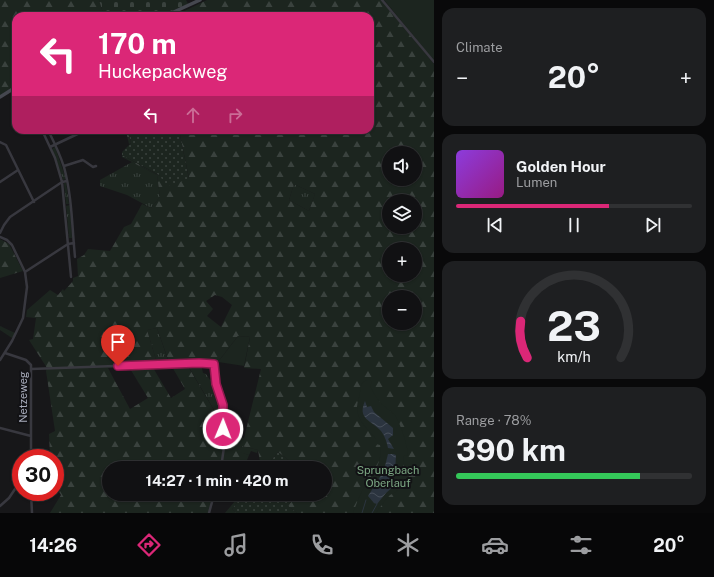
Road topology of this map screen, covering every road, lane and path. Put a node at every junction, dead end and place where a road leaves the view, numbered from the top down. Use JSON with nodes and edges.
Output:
{"nodes":[{"id":1,"x":200,"y":0,"type":"edge"},
{"id":2,"x":382,"y":0,"type":"edge"},
{"id":3,"x":174,"y":12,"type":"edge"},
{"id":4,"x":434,"y":62,"type":"edge"},
{"id":5,"x":12,"y":90,"type":"edge"},
{"id":6,"x":0,"y":97,"type":"edge"},
{"id":7,"x":44,"y":134,"type":"edge"},
{"id":8,"x":50,"y":134,"type":"edge"},
{"id":9,"x":79,"y":134,"type":"edge"},
{"id":10,"x":0,"y":142,"type":"edge"},
{"id":11,"x":55,"y":145,"type":"junction"},
{"id":12,"x":50,"y":147,"type":"junction"},
{"id":13,"x":64,"y":166,"type":"junction"},
{"id":14,"x":96,"y":166,"type":"dead end"},
{"id":15,"x":18,"y":170,"type":"junction"},
{"id":16,"x":0,"y":178,"type":"edge"},
{"id":17,"x":4,"y":180,"type":"junction"},
{"id":18,"x":67,"y":181,"type":"junction"},
{"id":19,"x":0,"y":182,"type":"edge"},
{"id":20,"x":62,"y":182,"type":"junction"},
{"id":21,"x":34,"y":202,"type":"junction"},
{"id":22,"x":0,"y":233,"type":"edge"},
{"id":23,"x":0,"y":237,"type":"edge"},
{"id":24,"x":74,"y":243,"type":"junction"},
{"id":25,"x":68,"y":244,"type":"junction"},
{"id":26,"x":75,"y":257,"type":"dead end"},
{"id":27,"x":25,"y":272,"type":"junction"},
{"id":28,"x":71,"y":277,"type":"dead end"},
{"id":29,"x":5,"y":353,"type":"junction"},
{"id":30,"x":0,"y":360,"type":"edge"},
{"id":31,"x":31,"y":369,"type":"junction"},
{"id":32,"x":0,"y":428,"type":"edge"},
{"id":33,"x":31,"y":436,"type":"junction"},
{"id":34,"x":31,"y":449,"type":"edge"},
{"id":35,"x":222,"y":461,"type":"edge"},
{"id":36,"x":12,"y":494,"type":"edge"},
{"id":37,"x":31,"y":501,"type":"edge"},
{"id":38,"x":212,"y":501,"type":"edge"},
{"id":39,"x":0,"y":506,"type":"edge"},
{"id":40,"x":32,"y":513,"type":"edge"},
{"id":41,"x":209,"y":513,"type":"edge"}],
"edges":[{"from":1,"to":3,"type":"street"},
{"from":2,"to":4,"type":"street"},
{"from":5,"to":6,"type":"street"},
{"from":7,"to":12,"type":"street"},
{"from":8,"to":11,"type":"street"},
{"from":9,"to":11,"type":"street"},
{"from":10,"to":15,"type":"street"},
{"from":11,"to":12,"type":"street"},
{"from":11,"to":13,"type":"street"},
{"from":12,"to":20,"type":"street"},
{"from":13,"to":14,"type":"street"},
{"from":13,"to":18,"type":"street"},
{"from":15,"to":17,"type":"street"},
{"from":15,"to":21,"type":"street"},
{"from":16,"to":17,"type":"street"},
{"from":17,"to":19,"type":"street"},
{"from":18,"to":20,"type":"street"},
{"from":18,"to":24,"type":"street"},
{"from":20,"to":21,"type":"street"},
{"from":20,"to":25,"type":"street"},
{"from":21,"to":22,"type":"street"},
{"from":23,"to":27,"type":"street"},
{"from":24,"to":25,"type":"street"},
{"from":24,"to":26,"type":"street"},
{"from":25,"to":27,"type":"street"},
{"from":25,"to":28,"type":"street"},
{"from":27,"to":29,"type":"street"},
{"from":29,"to":30,"type":"street"},
{"from":29,"to":31,"type":"street","name":"Netzeweg"},
{"from":31,"to":33,"type":"street","name":"Netzeweg"},
{"from":31,"to":35,"type":"street"},
{"from":32,"to":33,"type":"street"},
{"from":33,"to":34,"type":"street","name":"Netzeweg"},
{"from":36,"to":39,"type":"street"},
{"from":37,"to":40,"type":"street"},
{"from":38,"to":41,"type":"street"}]}
